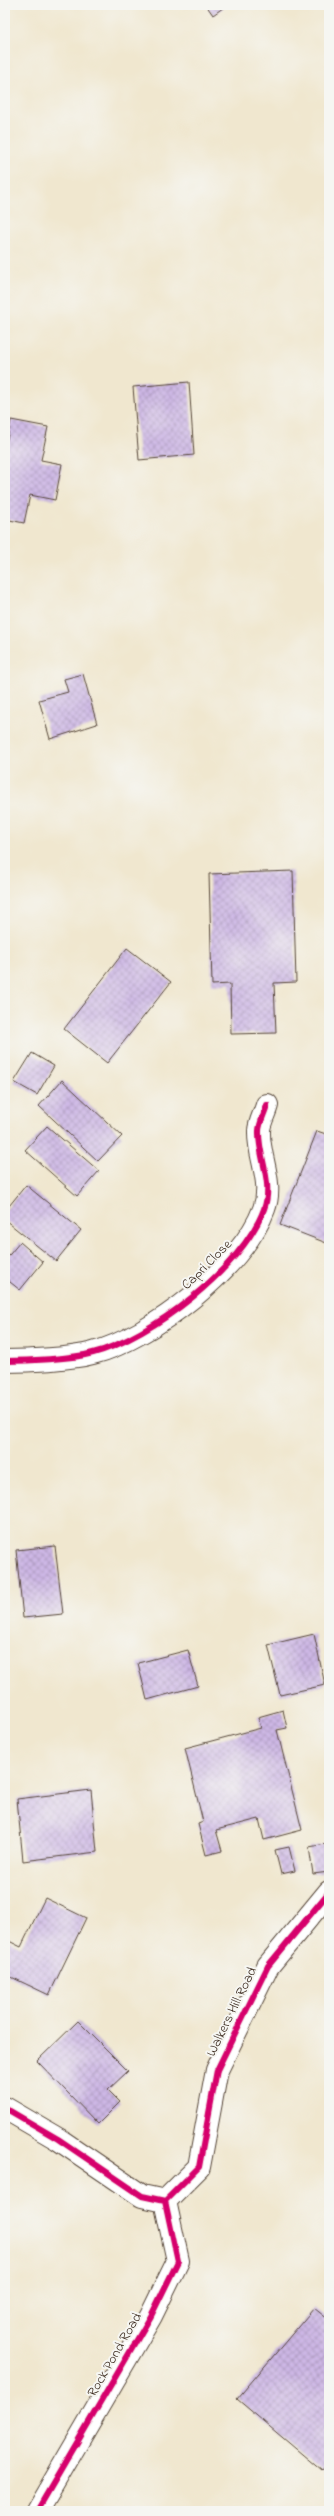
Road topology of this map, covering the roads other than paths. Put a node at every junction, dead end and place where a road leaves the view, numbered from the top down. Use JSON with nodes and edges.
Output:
{"nodes":[{"id":1,"x":267,"y":1105,"type":"dead end"},
{"id":2,"x":5,"y":1361,"type":"edge"},
{"id":3,"x":329,"y":1892,"type":"edge"},
{"id":4,"x":5,"y":2108,"type":"edge"},
{"id":5,"x":165,"y":2201,"type":"junction"},
{"id":6,"x":37,"y":2511,"type":"edge"}],
"edges":[{"from":1,"to":2,"type":"street","name":"Capri Close"},
{"from":3,"to":5,"type":"street","name":"Walkers Hill Road"},
{"from":4,"to":5,"type":"street"},
{"from":5,"to":6,"type":"street","name":"Rock Pond Road"}]}
